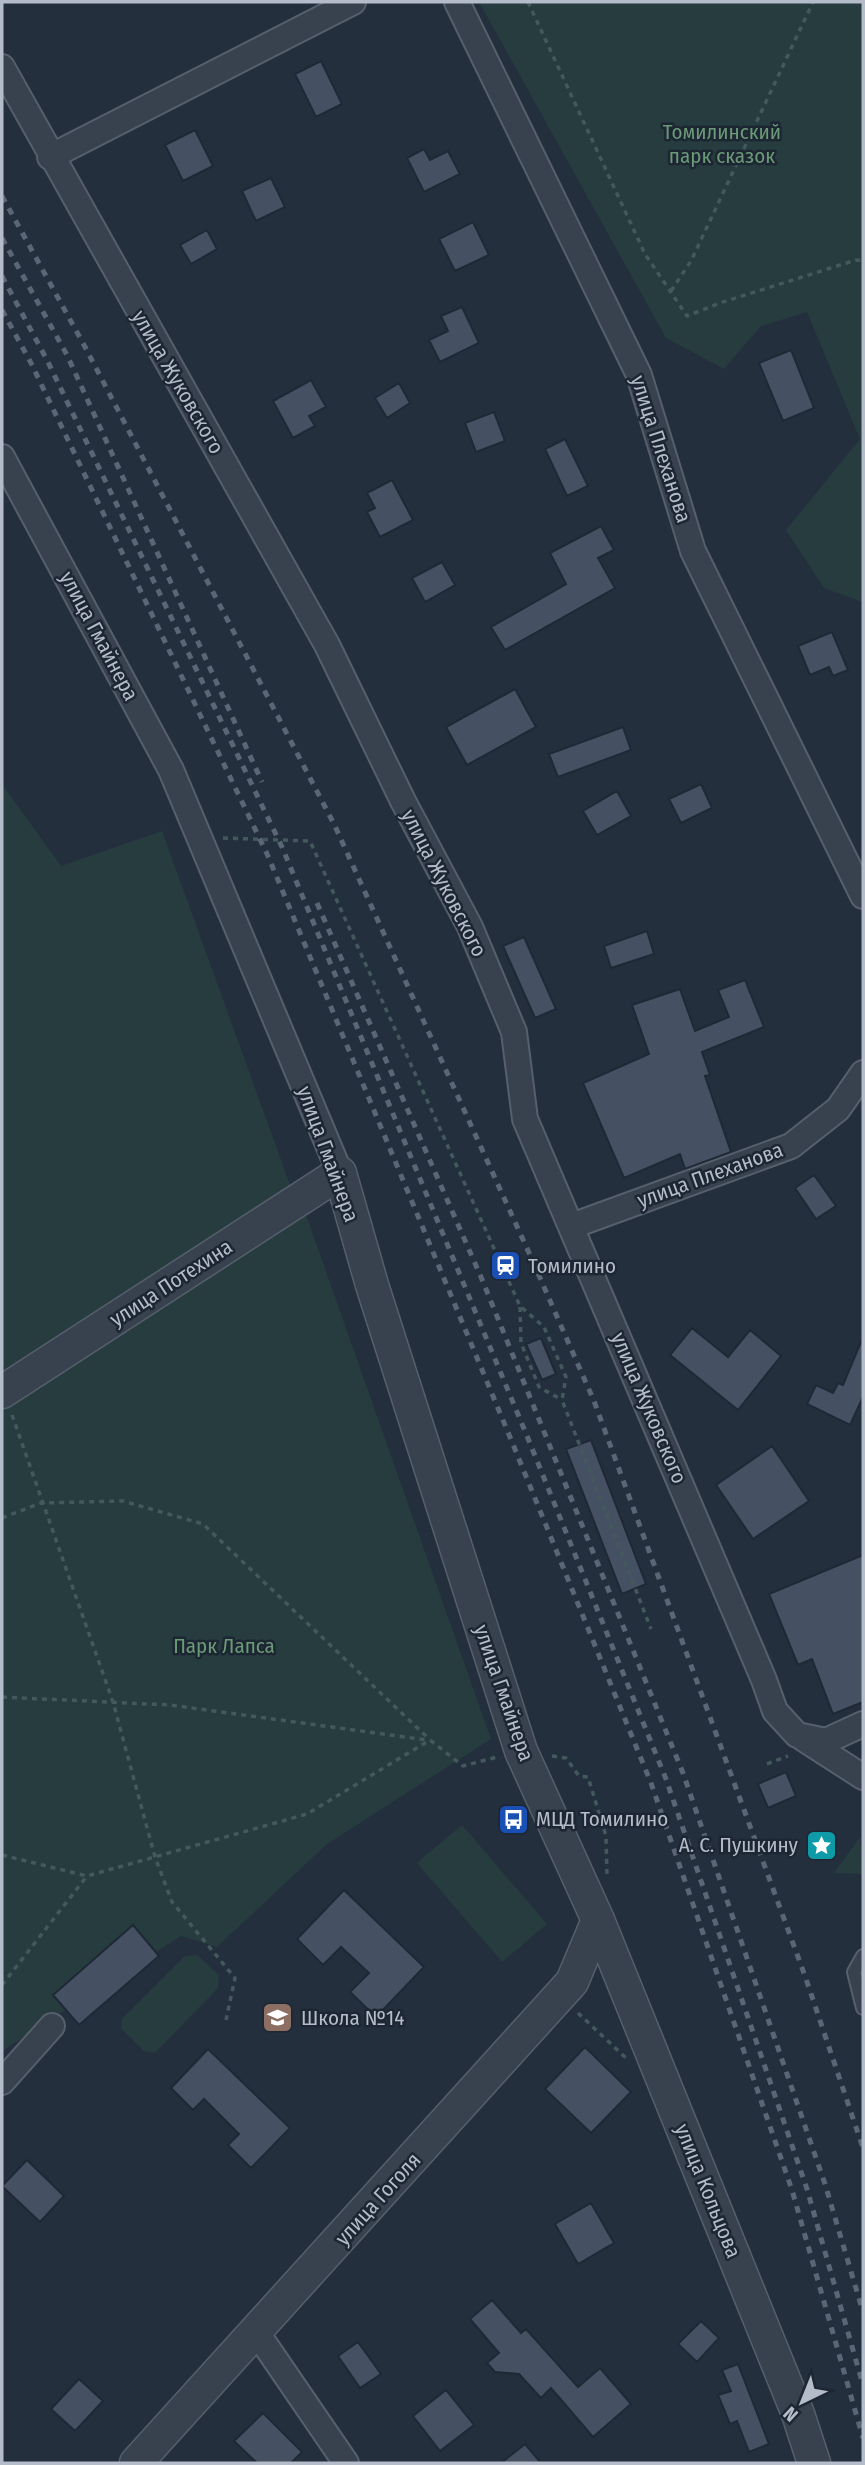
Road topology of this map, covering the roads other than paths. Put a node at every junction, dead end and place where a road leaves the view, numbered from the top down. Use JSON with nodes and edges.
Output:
{"nodes":[{"id":1,"x":354,"y":2,"type":"edge"},
{"id":2,"x":457,"y":2,"type":"edge"},
{"id":3,"x":2,"y":67,"type":"edge"},
{"id":4,"x":50,"y":157,"type":"junction"},
{"id":5,"x":2,"y":457,"type":"edge"},
{"id":6,"x":863,"y":896,"type":"edge"},
{"id":7,"x":863,"y":1073,"type":"edge"},
{"id":8,"x":340,"y":1173,"type":"junction"},
{"id":9,"x":572,"y":1226,"type":"junction"},
{"id":10,"x":3,"y":1391,"type":"edge"},
{"id":11,"x":863,"y":1724,"type":"edge"},
{"id":12,"x":795,"y":1744,"type":"junction"},
{"id":13,"x":863,"y":1777,"type":"edge"},
{"id":14,"x":598,"y":1920,"type":"junction"},
{"id":15,"x":863,"y":1956,"type":"edge"},
{"id":16,"x":863,"y":2008,"type":"edge"},
{"id":17,"x":52,"y":2026,"type":"dead end"},
{"id":18,"x":2,"y":2082,"type":"edge"},
{"id":19,"x":257,"y":2333,"type":"junction"},
{"id":20,"x":136,"y":2463,"type":"edge"},
{"id":21,"x":346,"y":2463,"type":"edge"},
{"id":22,"x":814,"y":2463,"type":"edge"}],
"edges":[{"from":1,"to":4,"type":"street"},
{"from":2,"to":6,"type":"street","name":"улица Плеханова"},
{"from":3,"to":4,"type":"street","name":"улица Жуковского"},
{"from":4,"to":9,"type":"street","name":"улица Жуковского"},
{"from":5,"to":8,"type":"street","name":"улица Гмайнера"},
{"from":7,"to":9,"type":"street","name":"улица Плеханова"},
{"from":8,"to":10,"type":"street","name":"улица Потехина"},
{"from":8,"to":14,"type":"street","name":"улица Гмайнера"},
{"from":9,"to":12,"type":"street","name":"улица Жуковского"},
{"from":11,"to":12,"type":"street"},
{"from":12,"to":13,"type":"street","name":"улица Жуковского"},
{"from":14,"to":19,"type":"street","name":"улица Гоголя"},
{"from":14,"to":22,"type":"street","name":"улица Кольцова"},
{"from":15,"to":16,"type":"lane"},
{"from":17,"to":18,"type":"street"},
{"from":19,"to":20,"type":"street","name":"улица Гоголя"},
{"from":19,"to":21,"type":"street"}]}
